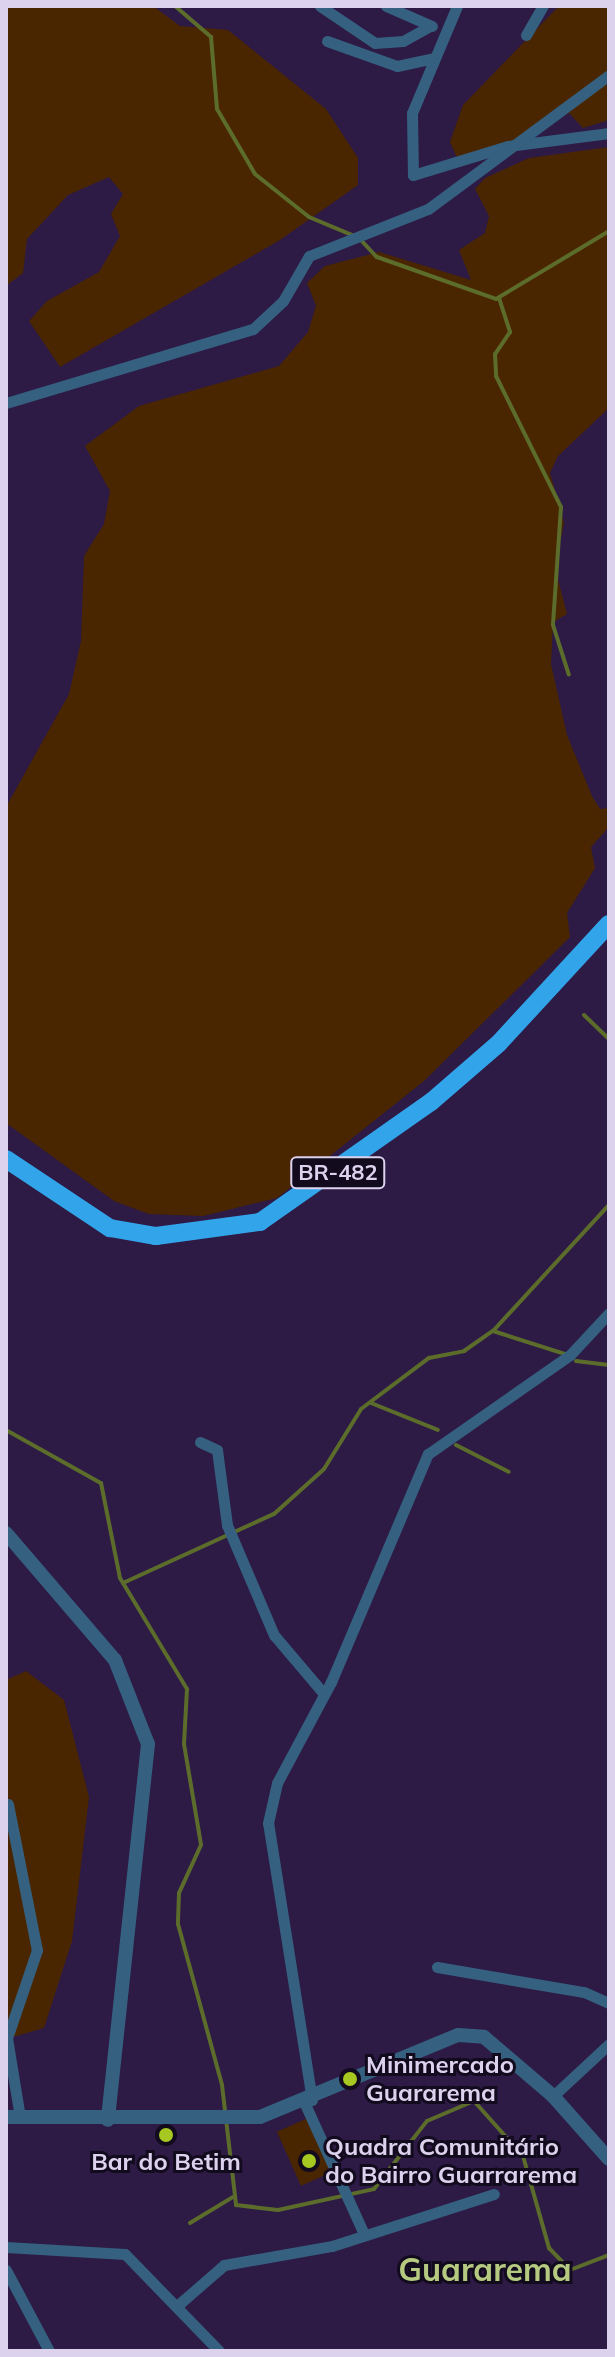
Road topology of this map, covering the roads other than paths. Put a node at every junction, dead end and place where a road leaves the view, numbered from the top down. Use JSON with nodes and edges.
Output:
{"nodes":[{"id":1,"x":320,"y":6,"type":"edge"},
{"id":2,"x":386,"y":6,"type":"edge"},
{"id":3,"x":457,"y":6,"type":"edge"},
{"id":4,"x":543,"y":6,"type":"edge"},
{"id":5,"x":430,"y":26,"type":"junction"},
{"id":6,"x":445,"y":26,"type":"junction"},
{"id":7,"x":526,"y":35,"type":"dead end"},
{"id":8,"x":327,"y":41,"type":"dead end"},
{"id":9,"x":431,"y":59,"type":"junction"},
{"id":10,"x":609,"y":75,"type":"edge"},
{"id":11,"x":609,"y":133,"type":"edge"},
{"id":12,"x":508,"y":146,"type":"junction"},
{"id":13,"x":6,"y":403,"type":"edge"},
{"id":14,"x":609,"y":924,"type":"edge"},
{"id":15,"x":6,"y":1159,"type":"edge"},
{"id":16,"x":609,"y":1313,"type":"edge"},
{"id":17,"x":200,"y":1442,"type":"dead end"},
{"id":18,"x":8,"y":1537,"type":"edge"},
{"id":19,"x":324,"y":1694,"type":"junction"},
{"id":20,"x":8,"y":1804,"type":"edge"},
{"id":21,"x":437,"y":1967,"type":"dead end"},
{"id":22,"x":609,"y":2003,"type":"edge"},
{"id":23,"x":609,"y":2044,"type":"edge"},
{"id":24,"x":553,"y":2096,"type":"junction"},
{"id":25,"x":309,"y":2103,"type":"junction"},
{"id":26,"x":13,"y":2117,"type":"edge"},
{"id":27,"x":108,"y":2120,"type":"junction"},
{"id":28,"x":609,"y":2159,"type":"edge"},
{"id":29,"x":494,"y":2194,"type":"dead end"},
{"id":30,"x":364,"y":2234,"type":"junction"},
{"id":31,"x":6,"y":2247,"type":"edge"},
{"id":32,"x":6,"y":2270,"type":"edge"},
{"id":33,"x":178,"y":2305,"type":"junction"},
{"id":34,"x":49,"y":2351,"type":"edge"},
{"id":35,"x":219,"y":2351,"type":"edge"}],
"edges":[{"from":1,"to":5,"type":"street"},
{"from":2,"to":5,"type":"street"},
{"from":3,"to":6,"type":"street"},
{"from":4,"to":7,"type":"street"},
{"from":5,"to":6,"type":"street"},
{"from":6,"to":9,"type":"street"},
{"from":8,"to":9,"type":"street"},
{"from":9,"to":12,"type":"street"},
{"from":10,"to":12,"type":"street"},
{"from":11,"to":12,"type":"street"},
{"from":12,"to":13,"type":"street"},
{"from":14,"to":15,"type":"highway","number":"BR-482"},
{"from":16,"to":19,"type":"street"},
{"from":17,"to":19,"type":"street"},
{"from":18,"to":27,"type":"street"},
{"from":19,"to":25,"type":"street"},
{"from":20,"to":26,"type":"street"},
{"from":21,"to":22,"type":"street"},
{"from":23,"to":24,"type":"street"},
{"from":24,"to":25,"type":"street"},
{"from":24,"to":28,"type":"street"},
{"from":25,"to":27,"type":"street"},
{"from":25,"to":30,"type":"street"},
{"from":26,"to":27,"type":"street"},
{"from":29,"to":30,"type":"street"},
{"from":30,"to":33,"type":"street"},
{"from":31,"to":33,"type":"street"},
{"from":32,"to":34,"type":"street"},
{"from":33,"to":35,"type":"street"}]}
